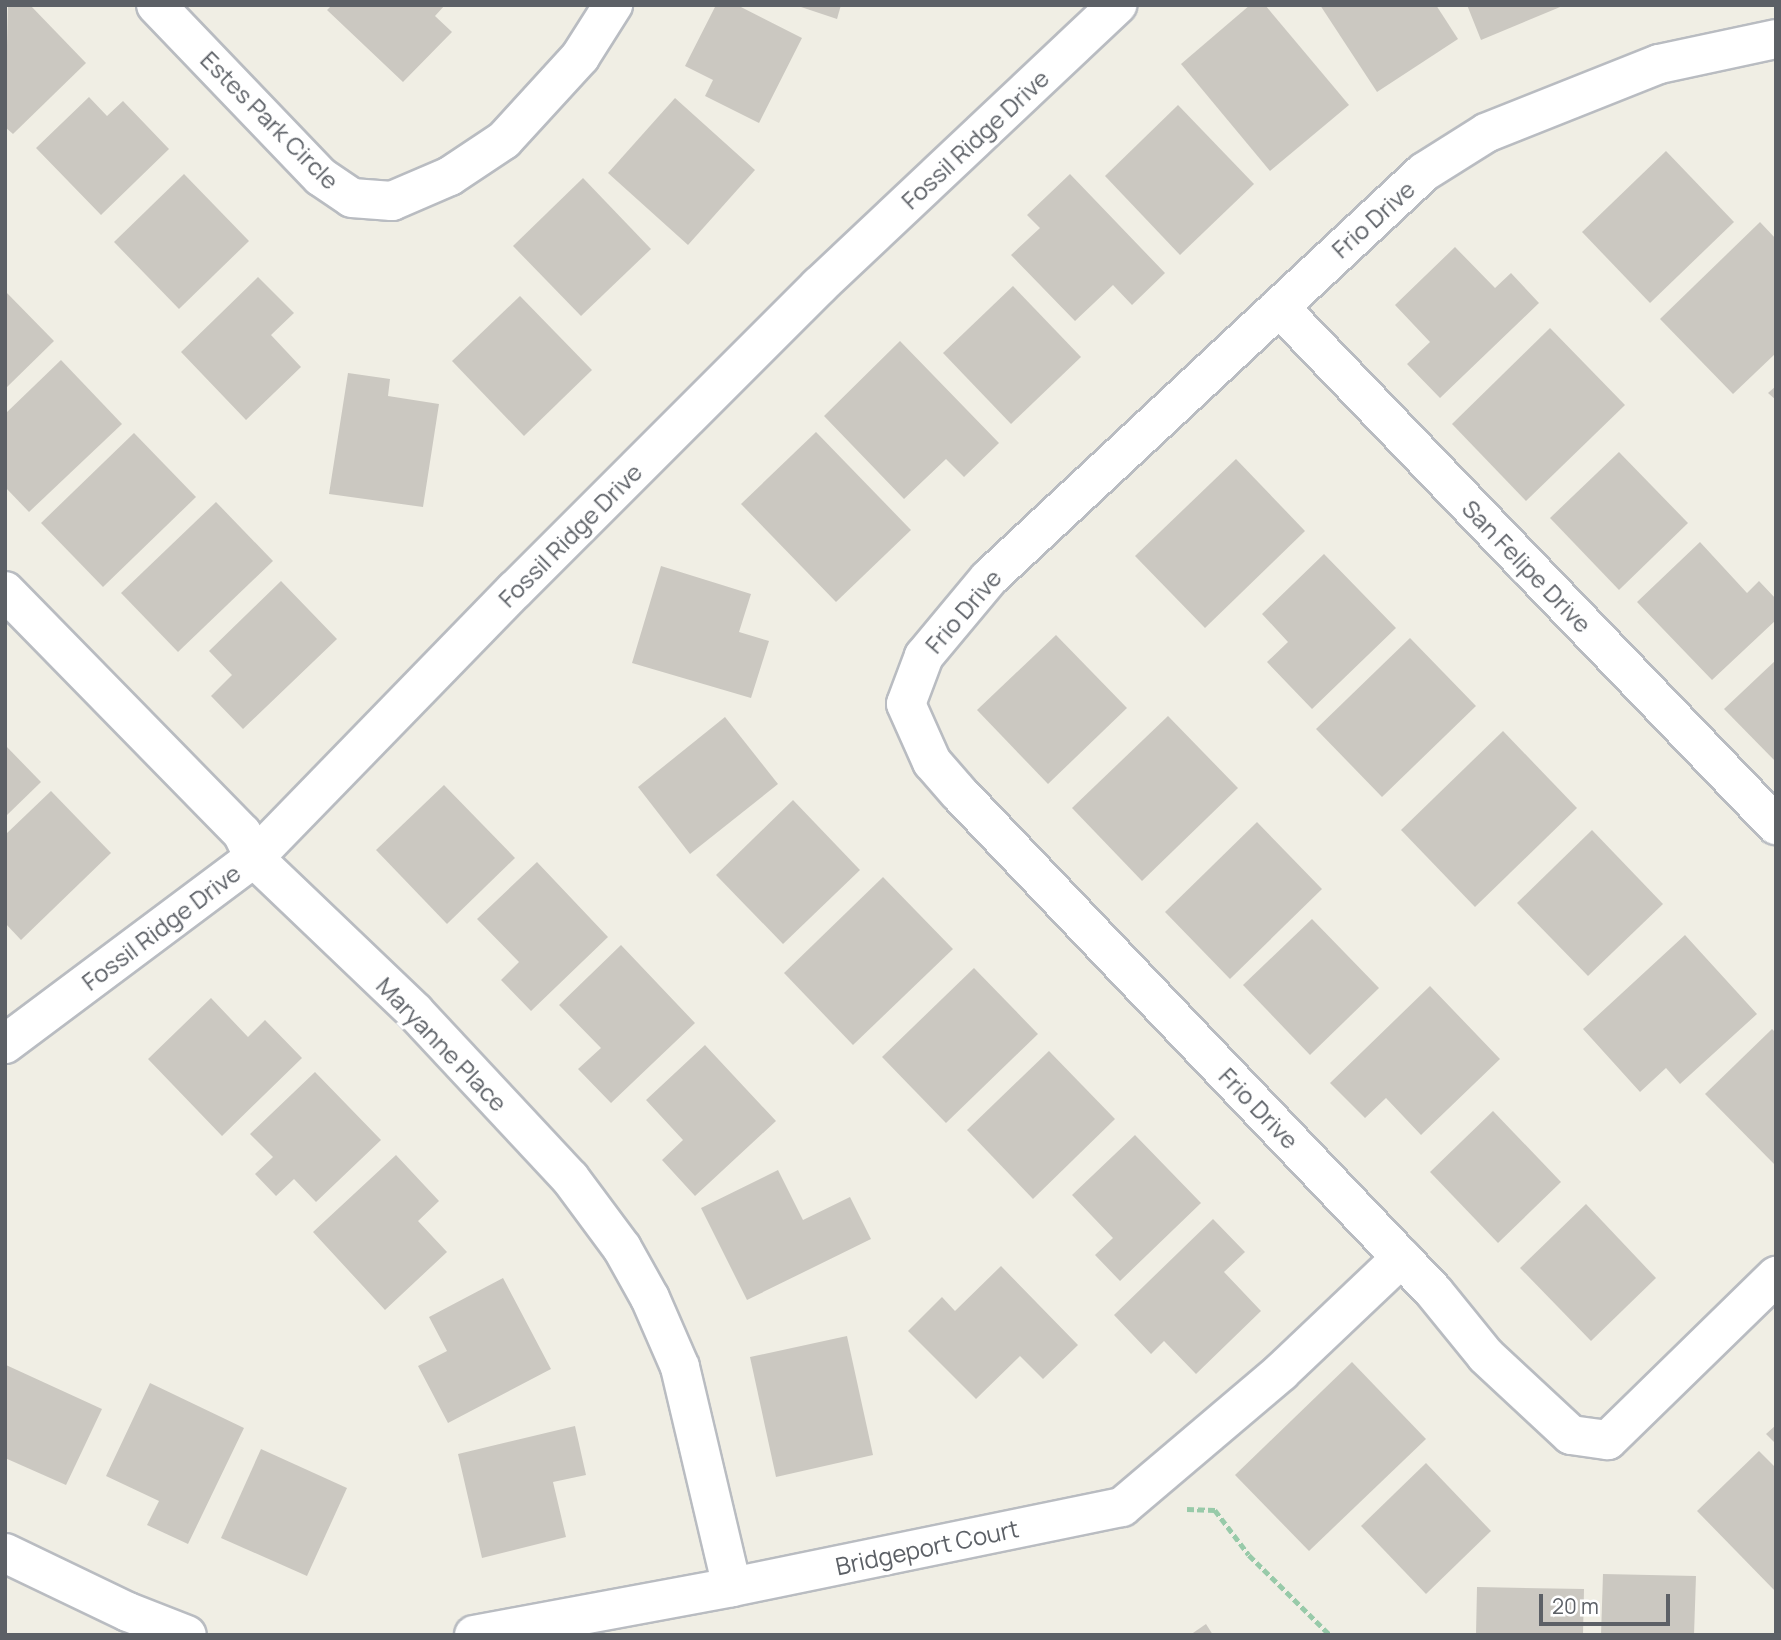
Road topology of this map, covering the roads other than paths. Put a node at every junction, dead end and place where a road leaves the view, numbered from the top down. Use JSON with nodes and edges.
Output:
{"nodes":[{"id":1,"x":156,"y":5,"type":"edge"},
{"id":2,"x":613,"y":5,"type":"edge"},
{"id":3,"x":1117,"y":5,"type":"edge"},
{"id":4,"x":1776,"y":39,"type":"edge"},
{"id":5,"x":1279,"y":307,"type":"junction"},
{"id":6,"x":5,"y":591,"type":"edge"},
{"id":7,"x":1776,"y":825,"type":"edge"},
{"id":8,"x":254,"y":858,"type":"junction"},
{"id":9,"x":5,"y":1044,"type":"edge"},
{"id":10,"x":1401,"y":1258,"type":"junction"},
{"id":11,"x":1776,"y":1276,"type":"edge"},
{"id":12,"x":5,"y":1553,"type":"edge"},
{"id":13,"x":732,"y":1587,"type":"junction"},
{"id":14,"x":187,"y":1635,"type":"edge"},
{"id":15,"x":474,"y":1635,"type":"edge"}],
"edges":[{"from":1,"to":2,"type":"street","name":"Estes Park Circle"},
{"from":3,"to":8,"type":"street","name":"Fossil Ridge Drive"},
{"from":4,"to":5,"type":"street","name":"Frio Drive"},
{"from":5,"to":7,"type":"street","name":"San Felipe Drive"},
{"from":5,"to":10,"type":"street","name":"Frio Drive"},
{"from":6,"to":8,"type":"street","name":"Maryanne Place"},
{"from":8,"to":9,"type":"street","name":"Fossil Ridge Drive"},
{"from":8,"to":13,"type":"street","name":"Maryanne Place"},
{"from":10,"to":11,"type":"street","name":"Frio Drive"},
{"from":10,"to":13,"type":"street","name":"Bridgeport Court"},
{"from":12,"to":14,"type":"street"},
{"from":13,"to":15,"type":"street","name":"Bridgeport Court"}]}
